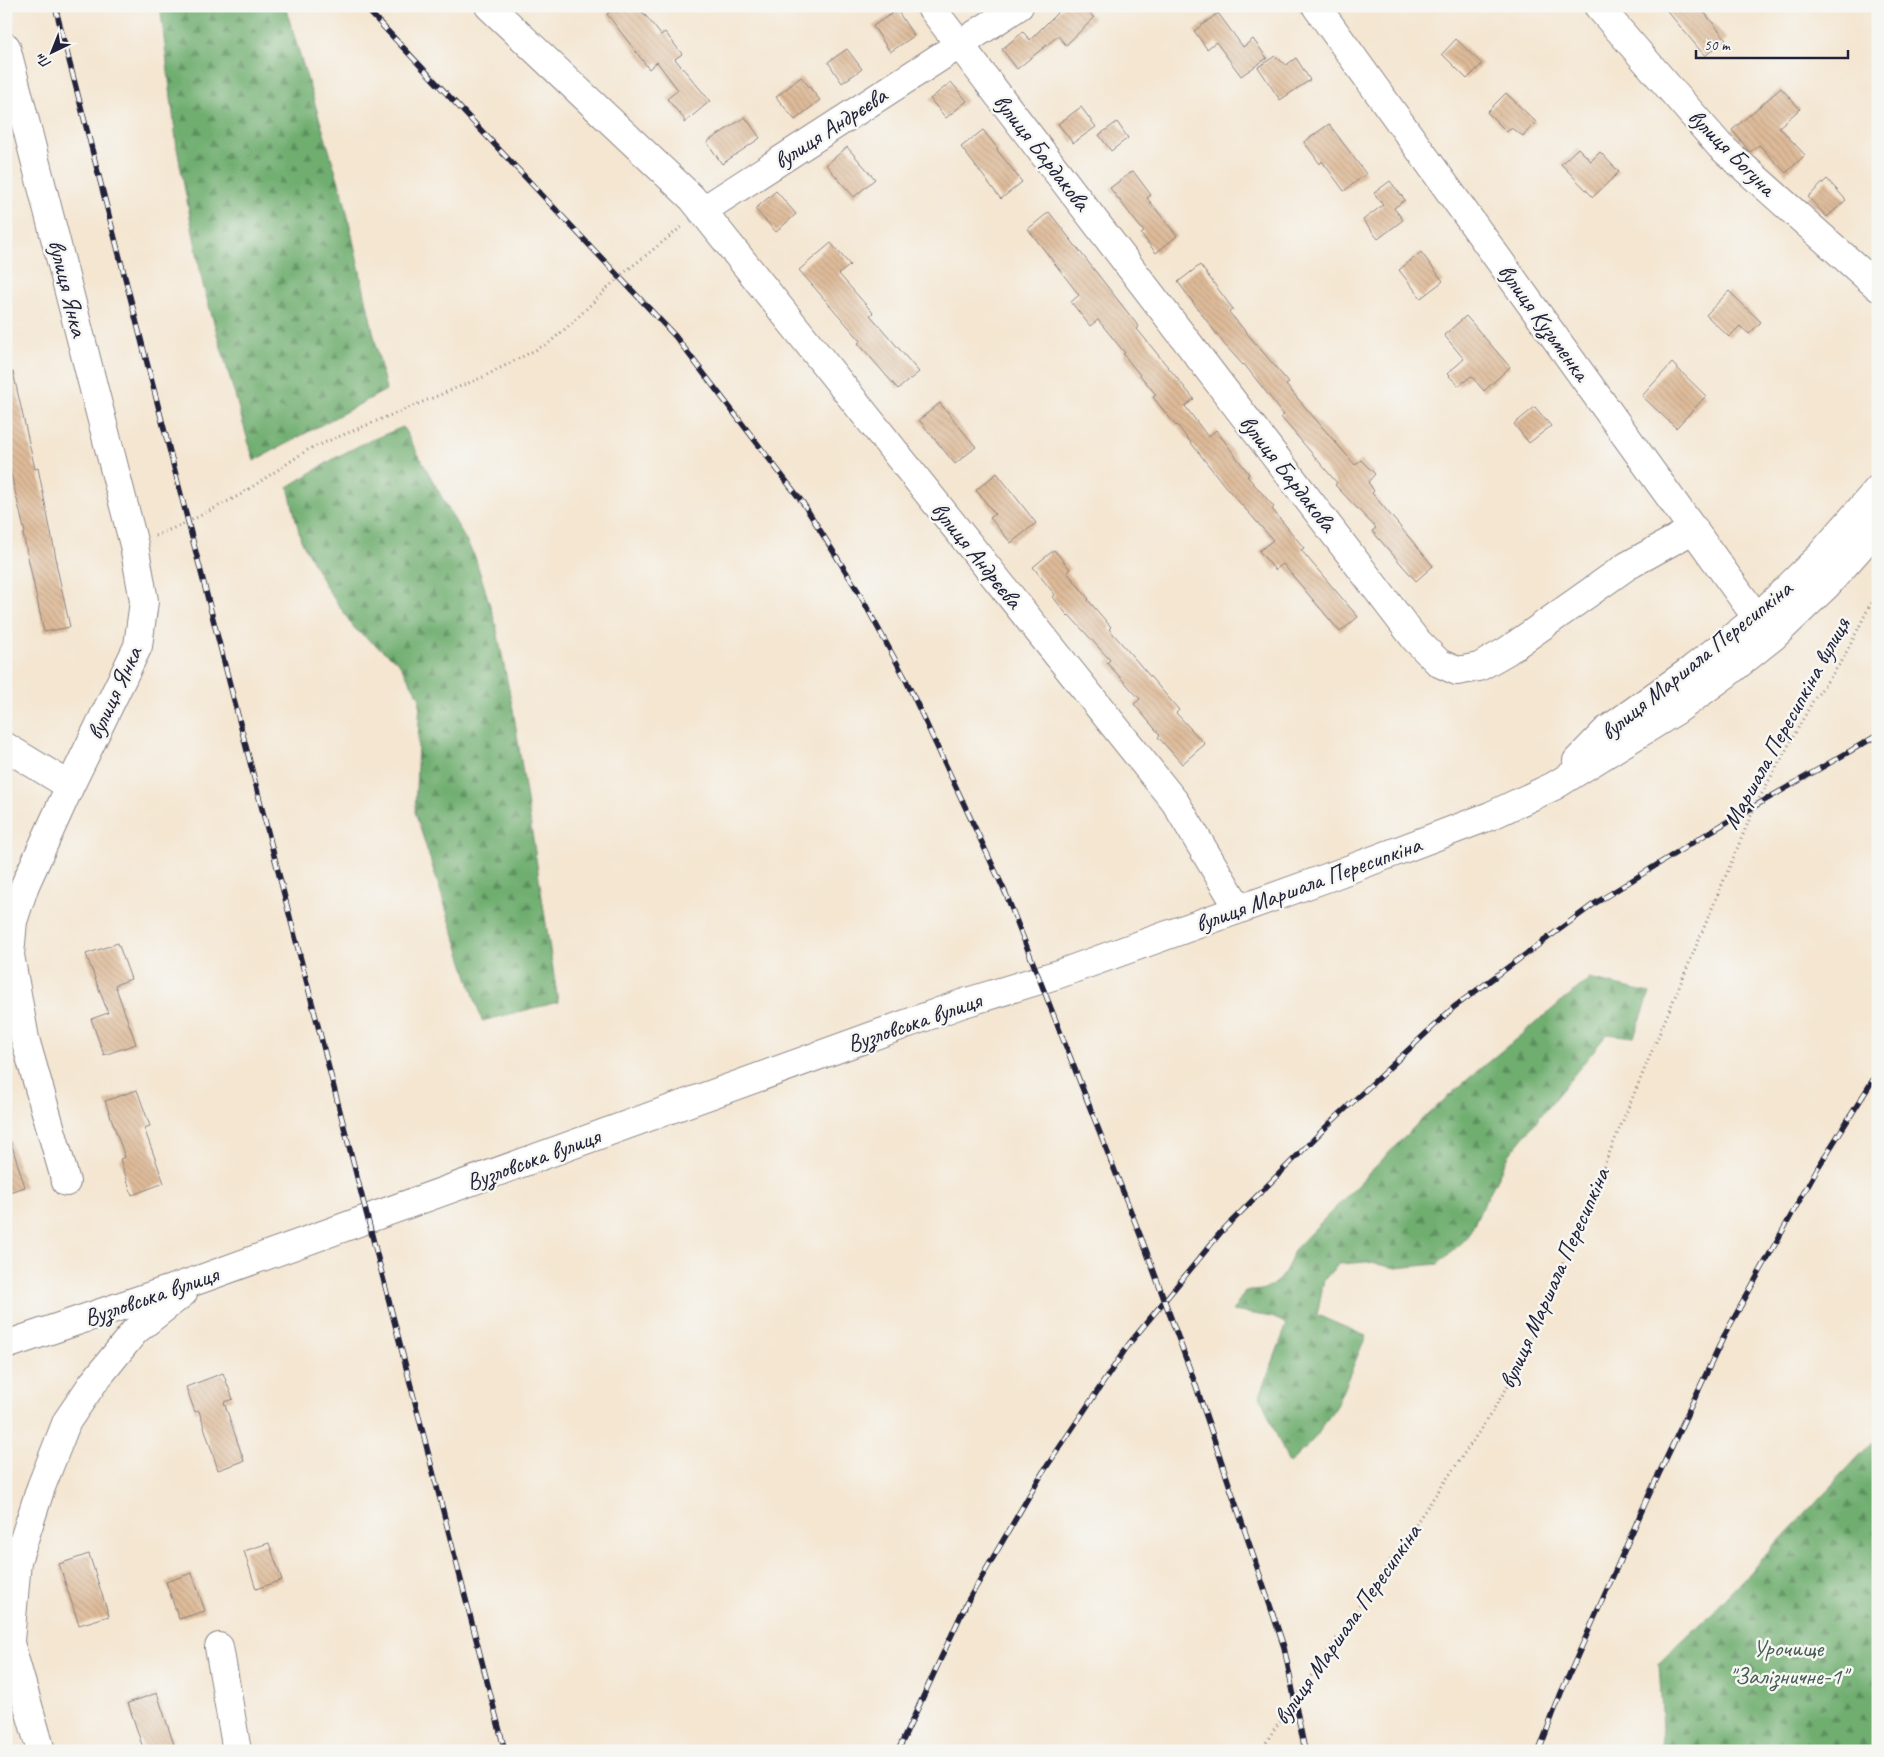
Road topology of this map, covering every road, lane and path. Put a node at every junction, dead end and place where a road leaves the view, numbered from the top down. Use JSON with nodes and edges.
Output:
{"nodes":[{"id":1,"x":489,"y":6,"type":"edge"},
{"id":2,"x":930,"y":6,"type":"edge"},
{"id":3,"x":1020,"y":6,"type":"edge"},
{"id":4,"x":1316,"y":6,"type":"edge"},
{"id":5,"x":1598,"y":6,"type":"edge"},
{"id":6,"x":960,"y":45,"type":"junction"},
{"id":7,"x":6,"y":48,"type":"edge"},
{"id":8,"x":702,"y":211,"type":"junction"},
{"id":9,"x":1878,"y":288,"type":"edge"},
{"id":10,"x":1878,"y":489,"type":"edge"},
{"id":11,"x":1694,"y":530,"type":"junction"},
{"id":12,"x":1875,"y":532,"type":"edge"},
{"id":13,"x":134,"y":545,"type":"junction"},
{"id":14,"x":1878,"y":589,"type":"edge"},
{"id":15,"x":1765,"y":627,"type":"junction"},
{"id":16,"x":6,"y":748,"type":"edge"},
{"id":17,"x":70,"y":786,"type":"junction"},
{"id":18,"x":1714,"y":902,"type":"joint"},
{"id":19,"x":1240,"y":910,"type":"junction"},
{"id":20,"x":1059,"y":974,"type":"joint"},
{"id":21,"x":66,"y":1182,"type":"dead end"},
{"id":22,"x":202,"y":1279,"type":"junction"},
{"id":23,"x":6,"y":1346,"type":"edge"},
{"id":24,"x":8,"y":1635,"type":"edge"},
{"id":25,"x":219,"y":1647,"type":"dead end"},
{"id":26,"x":41,"y":1751,"type":"edge"},
{"id":27,"x":237,"y":1751,"type":"edge"},
{"id":28,"x":1261,"y":1751,"type":"edge"}],
"edges":[{"from":1,"to":8,"type":"street","name":"вулиця Андрєєва"},
{"from":2,"to":6,"type":"street","name":"вулиця Бардакова"},
{"from":3,"to":6,"type":"street"},
{"from":4,"to":11,"type":"street","name":"вулиця Кузьменка"},
{"from":5,"to":9,"type":"street","name":"вулиця Богуна"},
{"from":6,"to":8,"type":"street","name":"вулиця Андрєєва"},
{"from":6,"to":11,"type":"street","name":"вулиця Бардакова"},
{"from":7,"to":13,"type":"street","name":"вулиця Янка"},
{"from":8,"to":13,"type":"path"},
{"from":8,"to":19,"type":"street","name":"вулиця Андрєєва"},
{"from":10,"to":15,"type":"street","name":"вулиця Маршала Пересипкіна"},
{"from":11,"to":15,"type":"street","name":"вулиця Кузьменка"},
{"from":12,"to":15,"type":"street","name":"вулиця Маршала Пересипкіна"},
{"from":13,"to":17,"type":"street","name":"вулиця Янка"},
{"from":14,"to":18,"type":"path","name":"Маршала Пересипкіна вулиця"},
{"from":15,"to":19,"type":"street","name":"вулиця Маршала Пересипкіна"},
{"from":16,"to":17,"type":"street"},
{"from":17,"to":21,"type":"street","name":"вулиця Янка"},
{"from":18,"to":28,"type":"path","name":"вулиця Маршала Пересипкіна"},
{"from":19,"to":20,"type":"street","name":"вулиця Маршала Пересипкіна"},
{"from":20,"to":22,"type":"street","name":"Вузловська вулиця"},
{"from":22,"to":23,"type":"street","name":"Вузловська вулиця"},
{"from":22,"to":24,"type":"street"},
{"from":24,"to":26,"type":"street"},
{"from":25,"to":27,"type":"street"}]}
